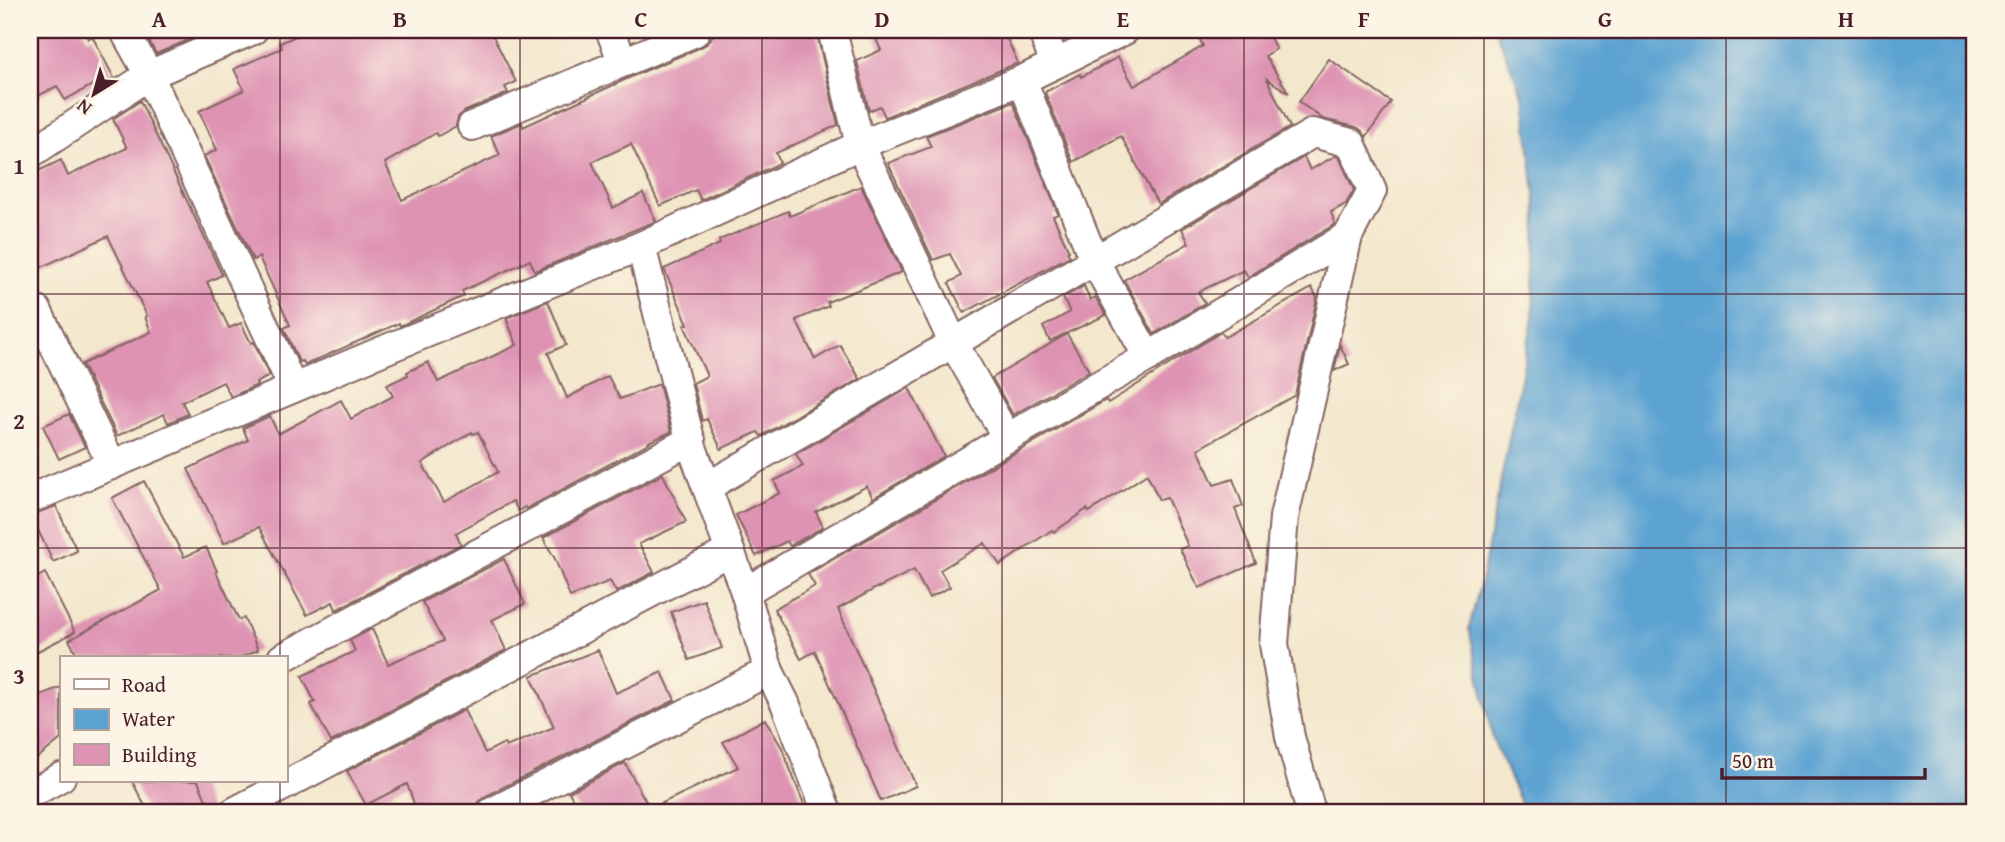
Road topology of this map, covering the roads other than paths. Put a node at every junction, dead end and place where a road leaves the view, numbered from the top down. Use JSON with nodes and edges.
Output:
{"nodes":[{"id":1,"x":124,"y":30,"type":"edge"},
{"id":2,"x":253,"y":30,"type":"edge"},
{"id":3,"x":610,"y":30,"type":"edge"},
{"id":4,"x":832,"y":30,"type":"edge"},
{"id":5,"x":1042,"y":30,"type":"edge"},
{"id":6,"x":1125,"y":30,"type":"edge"},
{"id":7,"x":695,"y":32,"type":"dead end"},
{"id":8,"x":623,"y":62,"type":"junction"},
{"id":9,"x":1055,"y":64,"type":"junction"},
{"id":10,"x":149,"y":75,"type":"junction"},
{"id":11,"x":1022,"y":80,"type":"junction"},
{"id":12,"x":472,"y":126,"type":"dead end"},
{"id":13,"x":860,"y":145,"type":"junction"},
{"id":14,"x":30,"y":154,"type":"edge"},
{"id":15,"x":1348,"y":236,"type":"junction"},
{"id":16,"x":641,"y":246,"type":"junction"},
{"id":17,"x":1094,"y":260,"type":"junction"},
{"id":18,"x":37,"y":310,"type":"dead end"},
{"id":19,"x":954,"y":344,"type":"junction"},
{"id":20,"x":1148,"y":357,"type":"junction"},
{"id":21,"x":293,"y":388,"type":"junction"},
{"id":22,"x":1007,"y":438,"type":"junction"},
{"id":23,"x":691,"y":440,"type":"junction"},
{"id":24,"x":111,"y":465,"type":"junction"},
{"id":25,"x":707,"y":487,"type":"junction"},
{"id":26,"x":30,"y":499,"type":"edge"},
{"id":27,"x":730,"y":551,"type":"junction"},
{"id":28,"x":745,"y":592,"type":"junction"},
{"id":29,"x":286,"y":656,"type":"edge"},
{"id":30,"x":769,"y":671,"type":"junction"},
{"id":31,"x":60,"y":778,"type":"edge"},
{"id":32,"x":30,"y":794,"type":"edge"},
{"id":33,"x":234,"y":812,"type":"edge"},
{"id":34,"x":492,"y":812,"type":"edge"},
{"id":35,"x":827,"y":812,"type":"edge"},
{"id":36,"x":1311,"y":812,"type":"edge"}],
"edges":[{"from":1,"to":10,"type":"street"},
{"from":2,"to":10,"type":"street"},
{"from":3,"to":8,"type":"street"},
{"from":4,"to":13,"type":"street"},
{"from":5,"to":9,"type":"street"},
{"from":6,"to":9,"type":"street"},
{"from":7,"to":8,"type":"street"},
{"from":8,"to":12,"type":"street"},
{"from":9,"to":11,"type":"street"},
{"from":10,"to":14,"type":"street"},
{"from":10,"to":21,"type":"street"},
{"from":11,"to":13,"type":"street"},
{"from":11,"to":17,"type":"street"},
{"from":13,"to":16,"type":"street"},
{"from":13,"to":19,"type":"street"},
{"from":15,"to":17,"type":"street"},
{"from":15,"to":20,"type":"street"},
{"from":15,"to":36,"type":"street"},
{"from":16,"to":21,"type":"street"},
{"from":16,"to":23,"type":"street"},
{"from":17,"to":19,"type":"street"},
{"from":17,"to":20,"type":"street"},
{"from":18,"to":24,"type":"street"},
{"from":19,"to":22,"type":"street"},
{"from":19,"to":25,"type":"street"},
{"from":20,"to":22,"type":"street"},
{"from":21,"to":24,"type":"street"},
{"from":22,"to":28,"type":"street"},
{"from":23,"to":25,"type":"street"},
{"from":23,"to":29,"type":"street"},
{"from":24,"to":26,"type":"street"},
{"from":25,"to":27,"type":"street"},
{"from":27,"to":28,"type":"street"},
{"from":27,"to":33,"type":"street"},
{"from":28,"to":30,"type":"street"},
{"from":30,"to":34,"type":"street"},
{"from":30,"to":35,"type":"street"},
{"from":31,"to":32,"type":"street"}]}
